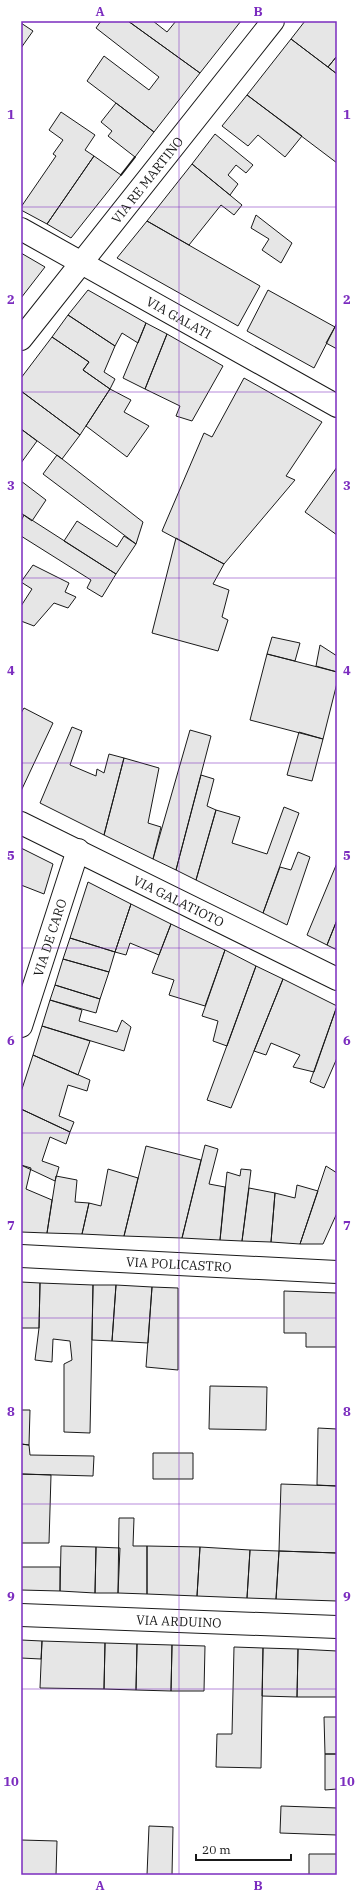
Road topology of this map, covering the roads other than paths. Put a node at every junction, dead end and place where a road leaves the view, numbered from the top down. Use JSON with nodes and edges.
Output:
{"nodes":[{"id":1,"x":273,"y":21,"type":"edge"},
{"id":2,"x":21,"y":229,"type":"edge"},
{"id":3,"x":81,"y":263,"type":"junction"},
{"id":4,"x":21,"y":339,"type":"edge"},
{"id":5,"x":337,"y":406,"type":"edge"},
{"id":6,"x":21,"y":823,"type":"edge"},
{"id":7,"x":78,"y":850,"type":"junction"},
{"id":8,"x":337,"y":978,"type":"edge"},
{"id":9,"x":21,"y":1026,"type":"edge"},
{"id":10,"x":21,"y":1256,"type":"edge"},
{"id":11,"x":337,"y":1272,"type":"edge"},
{"id":12,"x":21,"y":1615,"type":"edge"},
{"id":13,"x":337,"y":1627,"type":"edge"}],
"edges":[{"from":1,"to":3,"type":"street","name":"VIA RE MARTINO"},
{"from":2,"to":3,"type":"street","name":"VIA GALATI"},
{"from":3,"to":4,"type":"street","name":"VIA RE MARTINO"},
{"from":3,"to":5,"type":"street","name":"VIA GALATI"},
{"from":6,"to":7,"type":"street","name":"VIA GALATIOTO"},
{"from":7,"to":8,"type":"street","name":"VIA GALATIOTO"},
{"from":7,"to":9,"type":"street","name":"VIA DE CARO"},
{"from":10,"to":11,"type":"street","name":"VIA POLICASTRO"},
{"from":12,"to":13,"type":"street","name":"VIA ARDUINO"}]}
